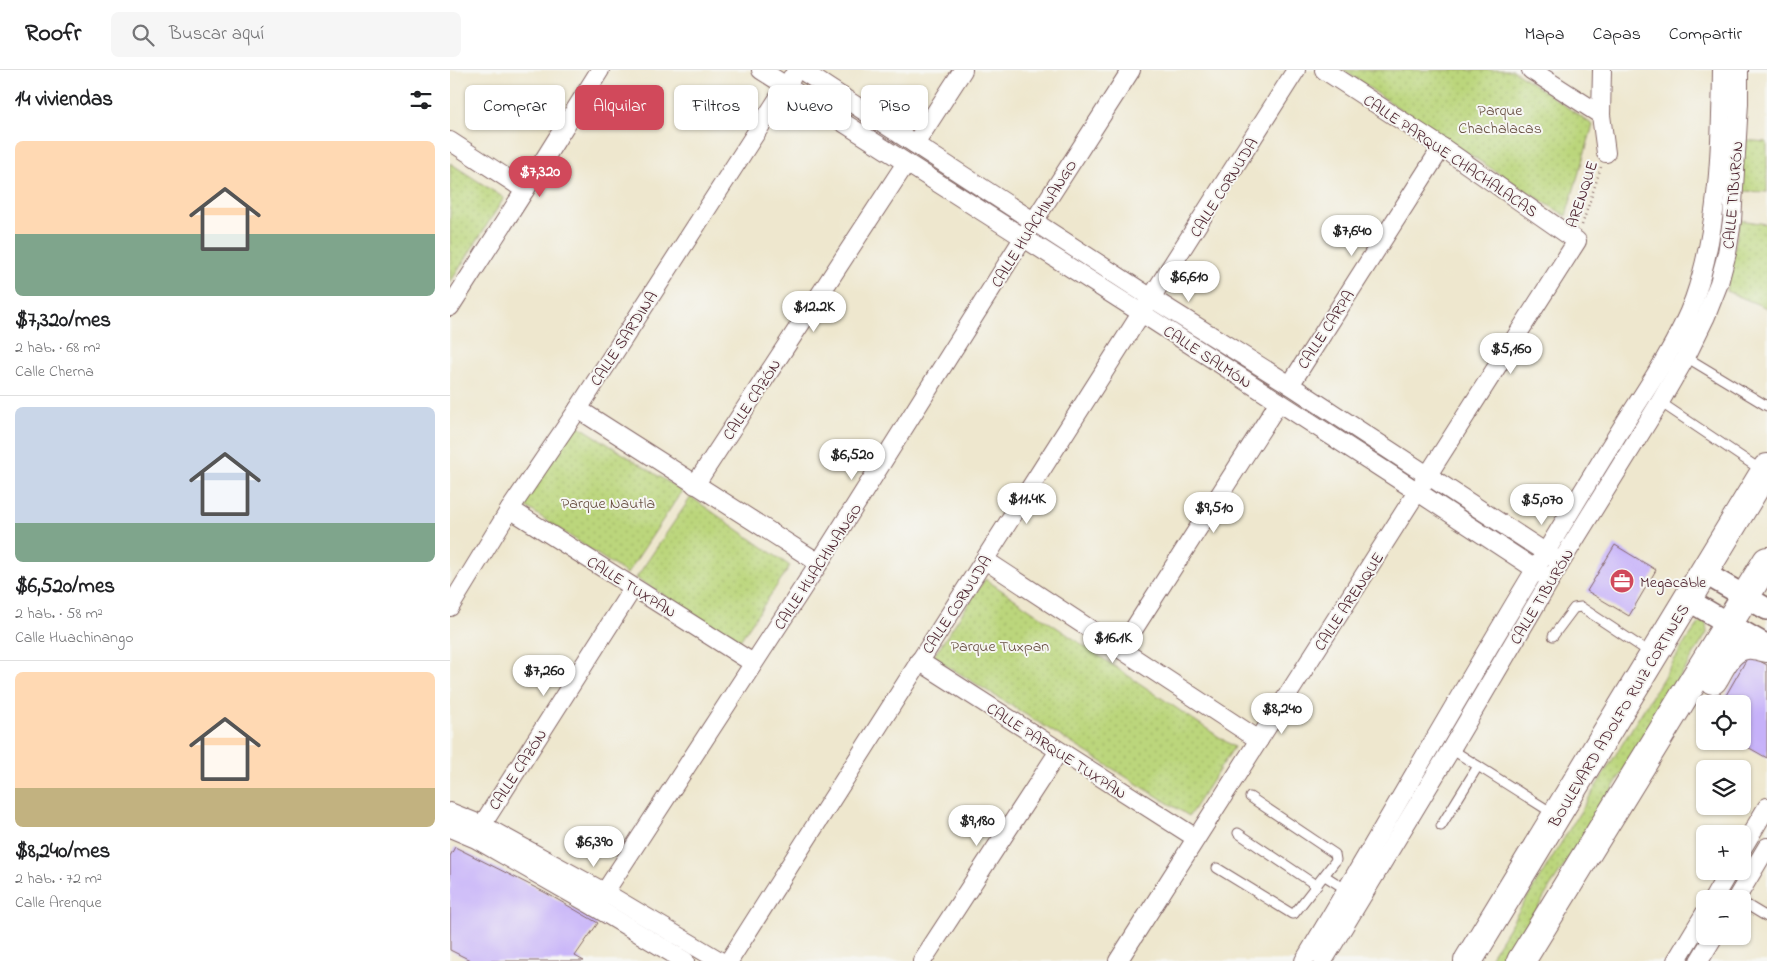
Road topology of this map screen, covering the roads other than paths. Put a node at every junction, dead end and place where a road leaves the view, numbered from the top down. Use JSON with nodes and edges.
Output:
{"nodes":[{"id":1,"x":600,"y":70,"type":"edge"},
{"id":2,"x":761,"y":70,"type":"edge"},
{"id":3,"x":796,"y":70,"type":"edge"},
{"id":4,"x":801,"y":70,"type":"edge"},
{"id":5,"x":963,"y":70,"type":"edge"},
{"id":6,"x":1132,"y":70,"type":"edge"},
{"id":7,"x":1296,"y":70,"type":"edge"},
{"id":8,"x":1324,"y":70,"type":"edge"},
{"id":9,"x":1531,"y":70,"type":"edge"},
{"id":10,"x":1602,"y":70,"type":"edge"},
{"id":11,"x":1722,"y":70,"type":"edge"},
{"id":12,"x":1740,"y":70,"type":"edge"},
{"id":13,"x":784,"y":85,"type":"edge"},
{"id":14,"x":787,"y":85,"type":"edge"},
{"id":15,"x":768,"y":114,"type":"edge"},
{"id":16,"x":1601,"y":116,"type":"junction"},
{"id":17,"x":851,"y":128,"type":"edge"},
{"id":18,"x":450,"y":141,"type":"edge"},
{"id":19,"x":915,"y":144,"type":"junction"},
{"id":20,"x":1442,"y":147,"type":"junction"},
{"id":21,"x":1606,"y":153,"type":"road end"},
{"id":22,"x":906,"y":164,"type":"junction"},
{"id":23,"x":525,"y":190,"type":"junction"},
{"id":24,"x":1034,"y":221,"type":"junction"},
{"id":25,"x":1024,"y":238,"type":"junction"},
{"id":26,"x":1577,"y":241,"type":"joint"},
{"id":27,"x":1153,"y":299,"type":"junction"},
{"id":28,"x":450,"y":306,"type":"edge"},
{"id":29,"x":1143,"y":314,"type":"junction"},
{"id":30,"x":1686,"y":357,"type":"junction"},
{"id":31,"x":1290,"y":385,"type":"junction"},
{"id":32,"x":1279,"y":402,"type":"junction"},
{"id":33,"x":1660,"y":402,"type":"junction"},
{"id":34,"x":1767,"y":406,"type":"edge"},
{"id":35,"x":578,"y":409,"type":"junction"},
{"id":36,"x":1766,"y":470,"type":"edge"},
{"id":37,"x":1428,"y":476,"type":"junction"},
{"id":38,"x":695,"y":484,"type":"junction"},
{"id":39,"x":1418,"y":492,"type":"junction"},
{"id":40,"x":510,"y":509,"type":"junction"},
{"id":41,"x":1545,"y":553,"type":"junction"},
{"id":42,"x":985,"y":560,"type":"junction"},
{"id":43,"x":1767,"y":560,"type":"edge"},
{"id":44,"x":1561,"y":562,"type":"junction"},
{"id":45,"x":819,"y":563,"type":"junction"},
{"id":46,"x":1535,"y":569,"type":"junction"},
{"id":47,"x":1704,"y":573,"type":"junction"},
{"id":48,"x":1551,"y":580,"type":"junction"},
{"id":49,"x":633,"y":588,"type":"junction"},
{"id":50,"x":1688,"y":600,"type":"junction"},
{"id":51,"x":1756,"y":603,"type":"edge"},
{"id":52,"x":450,"y":607,"type":"edge"},
{"id":53,"x":1728,"y":624,"type":"junction"},
{"id":54,"x":1553,"y":636,"type":"dead end"},
{"id":55,"x":1767,"y":647,"type":"edge"},
{"id":56,"x":1121,"y":649,"type":"junction"},
{"id":57,"x":1654,"y":656,"type":"junction"},
{"id":58,"x":919,"y":661,"type":"junction"},
{"id":59,"x":754,"y":663,"type":"junction"},
{"id":60,"x":1259,"y":740,"type":"junction"},
{"id":61,"x":1451,"y":749,"type":"junction"},
{"id":62,"x":1059,"y":751,"type":"junction"},
{"id":63,"x":1478,"y":766,"type":"junction"},
{"id":64,"x":1622,"y":795,"type":"junction"},
{"id":65,"x":1250,"y":797,"type":"dead end"},
{"id":66,"x":1767,"y":807,"type":"edge"},
{"id":67,"x":450,"y":812,"type":"edge"},
{"id":68,"x":1556,"y":815,"type":"junction"},
{"id":69,"x":482,"y":825,"type":"junction"},
{"id":70,"x":1440,"y":826,"type":"dead end"},
{"id":71,"x":450,"y":828,"type":"edge"},
{"id":72,"x":1238,"y":833,"type":"dead end"},
{"id":73,"x":1760,"y":837,"type":"edge"},
{"id":74,"x":1196,"y":838,"type":"junction"},
{"id":75,"x":1767,"y":847,"type":"edge"},
{"id":76,"x":1217,"y":868,"type":"dead end"},
{"id":77,"x":1325,"y":876,"type":"junction"},
{"id":78,"x":1317,"y":886,"type":"junction"},
{"id":79,"x":1741,"y":890,"type":"edge"},
{"id":80,"x":1353,"y":894,"type":"junction"},
{"id":81,"x":599,"y":899,"type":"junction"},
{"id":82,"x":1751,"y":908,"type":"edge"},
{"id":83,"x":1767,"y":918,"type":"edge"},
{"id":84,"x":1696,"y":928,"type":"edge"},
{"id":85,"x":1709,"y":945,"type":"edge"},
{"id":86,"x":1526,"y":958,"type":"edge"},
{"id":87,"x":685,"y":961,"type":"edge"},
{"id":88,"x":720,"y":961,"type":"edge"},
{"id":89,"x":729,"y":961,"type":"edge"},
{"id":90,"x":922,"y":961,"type":"edge"},
{"id":91,"x":1118,"y":961,"type":"edge"},
{"id":92,"x":1304,"y":961,"type":"edge"},
{"id":93,"x":1323,"y":961,"type":"edge"},
{"id":94,"x":1468,"y":961,"type":"edge"},
{"id":95,"x":1676,"y":961,"type":"edge"},
{"id":96,"x":1699,"y":961,"type":"edge"}],
"edges":[{"from":1,"to":23,"type":"street"},
{"from":2,"to":13,"type":"street","name":"CALLE SALMÓN"},
{"from":3,"to":14,"type":"street","name":"CALLE SARDINA"},
{"from":4,"to":19,"type":"street","name":"CALLE SALMÓN"},
{"from":5,"to":19,"type":"street"},
{"from":6,"to":24,"type":"street","name":"CALLE HUACHINANGO"},
{"from":7,"to":27,"type":"street","name":"CALLE CORNUDA"},
{"from":8,"to":20,"type":"street","name":"CALLE PARQUE CHACHALACAS"},
{"from":9,"to":16,"type":"street"},
{"from":10,"to":16,"type":"street"},
{"from":11,"to":41,"type":"street","name":"CALLE TIBURÓN"},
{"from":12,"to":30,"type":"street","name":"CALLE TIBURÓN"},
{"from":15,"to":35,"type":"street","name":"CALLE SARDINA"},
{"from":16,"to":21,"type":"street"},
{"from":17,"to":22,"type":"street","name":"CALLE SALMÓN"},
{"from":18,"to":23,"type":"street"},
{"from":19,"to":24,"type":"street","name":"CALLE SALMÓN"},
{"from":20,"to":26,"type":"street","name":"CALLE PARQUE CHACHALACAS"},
{"from":20,"to":31,"type":"street","name":"CALLE CARPA"},
{"from":22,"to":25,"type":"street","name":"CALLE SALMÓN"},
{"from":22,"to":38,"type":"street","name":"CALLE CAZÓN"},
{"from":23,"to":28,"type":"street"},
{"from":24,"to":25,"type":"street","name":"CALLE HUACHINANGO"},
{"from":24,"to":27,"type":"street","name":"CALLE SALMÓN"},
{"from":25,"to":29,"type":"street","name":"CALLE SALMÓN"},
{"from":25,"to":45,"type":"street","name":"CALLE HUACHINANGO"},
{"from":26,"to":37,"type":"street","name":"CALLE ARENQUE"},
{"from":27,"to":29,"type":"street","name":"CALLE CORNUDA"},
{"from":27,"to":31,"type":"street","name":"CALLE SALMÓN"},
{"from":29,"to":32,"type":"street","name":"CALLE SALMÓN"},
{"from":29,"to":42,"type":"street","name":"CALLE CORNUDA"},
{"from":30,"to":33,"type":"street","name":"CALLE TIBURÓN"},
{"from":30,"to":34,"type":"lane"},
{"from":31,"to":37,"type":"street","name":"CALLE SALMÓN"},
{"from":32,"to":39,"type":"street","name":"CALLE SALMÓN"},
{"from":32,"to":56,"type":"street"},
{"from":33,"to":36,"type":"lane"},
{"from":33,"to":44,"type":"street","name":"CALLE TIBURÓN"},
{"from":35,"to":38,"type":"street"},
{"from":35,"to":40,"type":"street","name":"CALLE SARDINA"},
{"from":36,"to":47,"type":"main road","name":"BOULEVARD ADOLFO RUIZ CORTINES"},
{"from":37,"to":39,"type":"street","name":"CALLE ARENQUE"},
{"from":37,"to":41,"type":"street","name":"CALLE SALMÓN"},
{"from":38,"to":45,"type":"street"},
{"from":39,"to":46,"type":"street","name":"CALLE SALMÓN"},
{"from":39,"to":60,"type":"street","name":"CALLE ARENQUE"},
{"from":40,"to":49,"type":"street","name":"CALLE TUXPAN"},
{"from":40,"to":52,"type":"street","name":"CALLE SARDINA"},
{"from":41,"to":44,"type":"street","name":"CALLE SALMÓN"},
{"from":41,"to":46,"type":"street","name":"CALLE TIBURÓN"},
{"from":42,"to":56,"type":"street"},
{"from":42,"to":58,"type":"street","name":"CALLE CORNUDA"},
{"from":43,"to":51,"type":"main road"},
{"from":44,"to":48,"type":"street","name":"CALLE TIBURÓN"},
{"from":45,"to":59,"type":"street","name":"CALLE HUACHINANGO"},
{"from":46,"to":48,"type":"street","name":"CALLE SALMÓN"},
{"from":46,"to":80,"type":"street","name":"CALLE TIBURÓN"},
{"from":47,"to":50,"type":"main road","name":"BOULEVARD ADOLFO RUIZ CORTINES"},
{"from":47,"to":51,"type":"street"},
{"from":48,"to":61,"type":"street","name":"CALLE TIBURÓN"},
{"from":49,"to":59,"type":"street","name":"CALLE TUXPAN"},
{"from":49,"to":69,"type":"street","name":"CALLE CAZÓN"},
{"from":50,"to":53,"type":"street"},
{"from":50,"to":57,"type":"main road","name":"BOULEVARD ADOLFO RUIZ CORTINES"},
{"from":51,"to":53,"type":"main road"},
{"from":53,"to":55,"type":"street"},
{"from":53,"to":64,"type":"main road"},
{"from":54,"to":57,"type":"lane"},
{"from":55,"to":64,"type":"main road"},
{"from":56,"to":60,"type":"street"},
{"from":57,"to":68,"type":"main road","name":"BOULEVARD ADOLFO RUIZ CORTINES"},
{"from":58,"to":62,"type":"street","name":"CALLE PARQUE TUXPAN"},
{"from":58,"to":89,"type":"street","name":"CALLE CORNUDA"},
{"from":59,"to":81,"type":"street","name":"CALLE HUACHINANGO"},
{"from":60,"to":74,"type":"street","name":"CALLE ARENQUE"},
{"from":61,"to":63,"type":"lane"},
{"from":61,"to":80,"type":"street","name":"CALLE TIBURÓN"},
{"from":62,"to":74,"type":"street","name":"CALLE PARQUE TUXPAN"},
{"from":62,"to":90,"type":"street"},
{"from":63,"to":68,"type":"lane"},
{"from":63,"to":70,"type":"lane"},
{"from":64,"to":86,"type":"main road"},
{"from":65,"to":77,"type":"lane"},
{"from":66,"to":73,"type":"street"},
{"from":67,"to":69,"type":"street"},
{"from":68,"to":94,"type":"main road","name":"BOULEVARD ADOLFO RUIZ CORTINES"},
{"from":69,"to":81,"type":"street"},
{"from":71,"to":81,"type":"street"},
{"from":72,"to":78,"type":"lane"},
{"from":74,"to":91,"type":"street","name":"CALLE ARENQUE"},
{"from":75,"to":79,"type":"street"},
{"from":76,"to":78,"type":"lane"},
{"from":77,"to":78,"type":"lane"},
{"from":77,"to":80,"type":"lane"},
{"from":80,"to":92,"type":"street","name":"CALLE TIBURÓN"},
{"from":80,"to":93,"type":"street","name":"CALLE TIBURÓN"},
{"from":81,"to":87,"type":"street"},
{"from":81,"to":88,"type":"street"},
{"from":82,"to":83,"type":"lane"},
{"from":84,"to":95,"type":"street"},
{"from":85,"to":96,"type":"street"}]}
